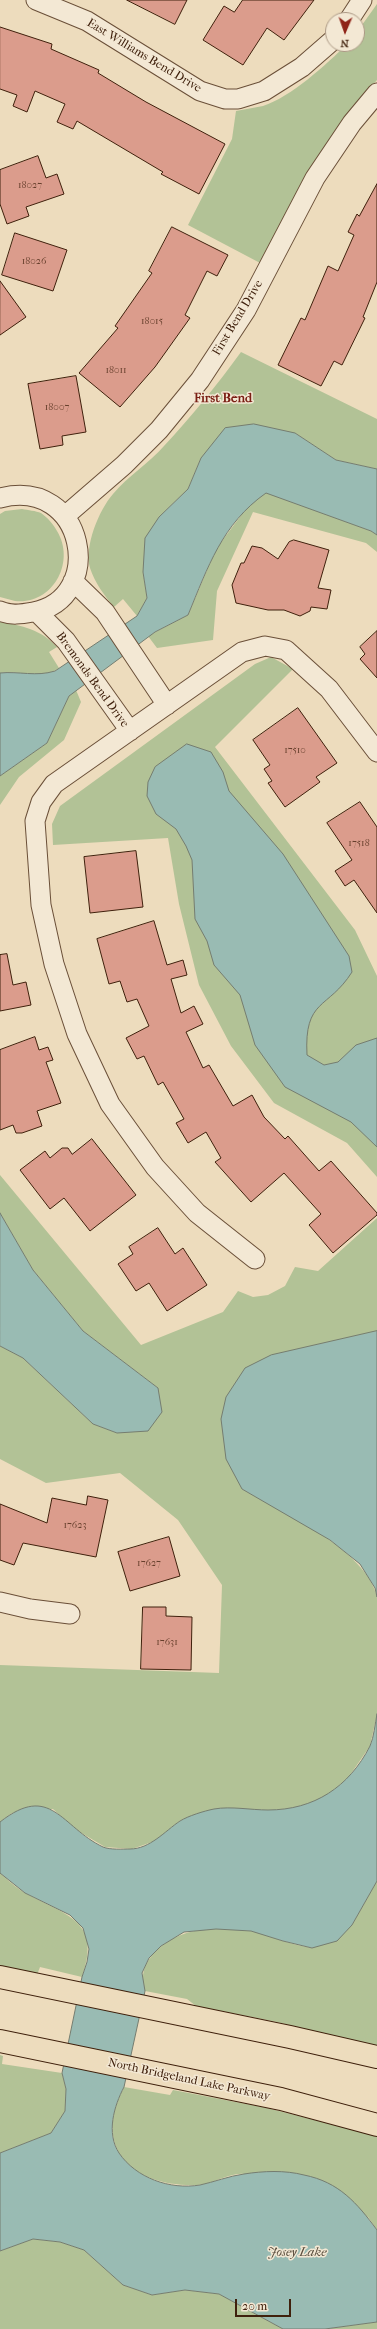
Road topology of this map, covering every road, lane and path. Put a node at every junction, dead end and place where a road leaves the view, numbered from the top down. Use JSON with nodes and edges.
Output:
{"nodes":[{"id":1,"x":36,"y":0,"type":"edge"},
{"id":2,"x":362,"y":0,"type":"edge"},
{"id":3,"x":354,"y":12,"type":"edge"},
{"id":4,"x":325,"y":47,"type":"edge"},
{"id":5,"x":377,"y":93,"type":"edge"},
{"id":6,"x":0,"y":498,"type":"edge"},
{"id":7,"x":65,"y":516,"type":"junction"},
{"id":8,"x":73,"y":581,"type":"junction"},
{"id":9,"x":0,"y":611,"type":"edge"},
{"id":10,"x":37,"y":612,"type":"junction"},
{"id":11,"x":167,"y":705,"type":"junction"},
{"id":12,"x":130,"y":731,"type":"junction"},
{"id":13,"x":377,"y":752,"type":"edge"},
{"id":14,"x":255,"y":1259,"type":"dead end"},
{"id":15,"x":0,"y":1602,"type":"edge"},
{"id":16,"x":70,"y":1614,"type":"dead end"},
{"id":17,"x":0,"y":1977,"type":"edge"},
{"id":18,"x":9,"y":2043,"type":"edge"},
{"id":19,"x":377,"y":2058,"type":"edge"},
{"id":20,"x":377,"y":2125,"type":"edge"}],
"edges":[{"from":1,"to":4,"type":"street","name":"East Williams Bend Drive"},
{"from":2,"to":3,"type":"street"},
{"from":5,"to":7,"type":"street","name":"First Bend Drive"},
{"from":6,"to":7,"type":"street"},
{"from":7,"to":8,"type":"street"},
{"from":8,"to":10,"type":"street"},
{"from":8,"to":11,"type":"street"},
{"from":9,"to":10,"type":"street"},
{"from":10,"to":12,"type":"street","name":"Bremonds Bend Drive"},
{"from":11,"to":12,"type":"street"},
{"from":11,"to":13,"type":"street"},
{"from":12,"to":14,"type":"street"},
{"from":15,"to":16,"type":"street"},
{"from":17,"to":19,"type":"main road"},
{"from":18,"to":20,"type":"main road","name":"North Bridgeland Lake Parkway"}]}
